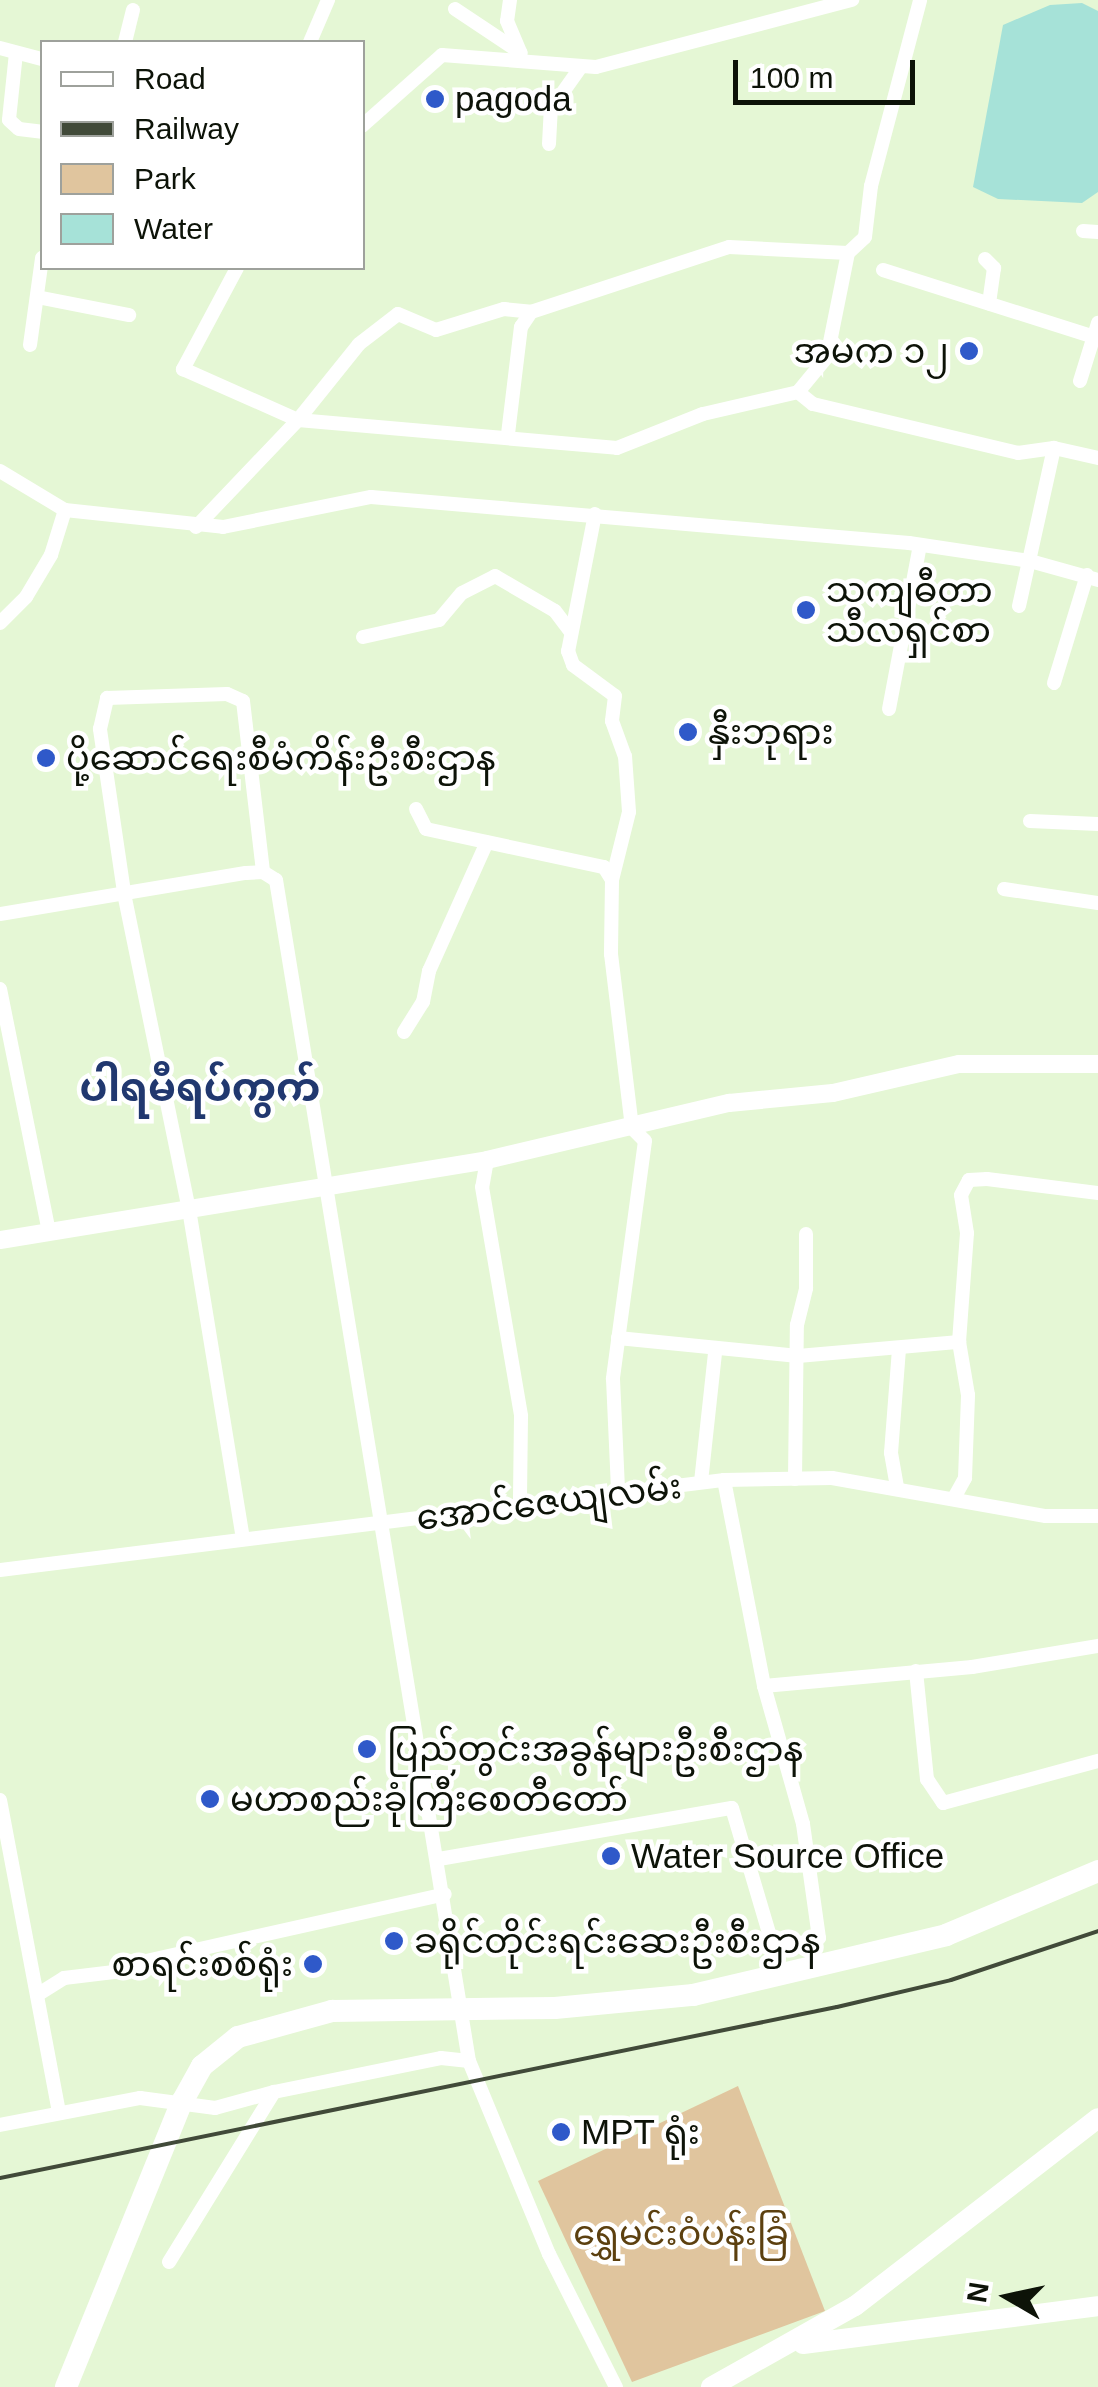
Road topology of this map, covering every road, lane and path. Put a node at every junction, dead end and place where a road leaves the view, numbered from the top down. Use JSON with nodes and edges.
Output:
{"nodes":[{"id":1,"x":328,"y":0,"type":"edge"},
{"id":2,"x":510,"y":0,"type":"edge"},
{"id":3,"x":852,"y":0,"type":"edge"},
{"id":4,"x":920,"y":0,"type":"edge"},
{"id":5,"x":133,"y":10,"type":"dead end"},
{"id":6,"x":455,"y":10,"type":"dead end"},
{"id":7,"x":125,"y":40,"type":"edge"},
{"id":8,"x":311,"y":40,"type":"edge"},
{"id":9,"x":0,"y":48,"type":"edge"},
{"id":10,"x":16,"y":52,"type":"junction"},
{"id":11,"x":40,"y":58,"type":"edge"},
{"id":12,"x":525,"y":58,"type":"junction"},
{"id":13,"x":580,"y":68,"type":"junction"},
{"id":14,"x":365,"y":123,"type":"edge"},
{"id":15,"x":40,"y":132,"type":"edge"},
{"id":16,"x":549,"y":144,"type":"dead end"},
{"id":17,"x":848,"y":253,"type":"junction"},
{"id":18,"x":985,"y":259,"type":"dead end"},
{"id":19,"x":40,"y":270,"type":"edge"},
{"id":20,"x":236,"y":270,"type":"edge"},
{"id":21,"x":884,"y":270,"type":"dead end"},
{"id":22,"x":37,"y":297,"type":"junction"},
{"id":23,"x":989,"y":304,"type":"junction"},
{"id":24,"x":531,"y":312,"type":"junction"},
{"id":25,"x":129,"y":315,"type":"dead end"},
{"id":26,"x":1097,"y":333,"type":"edge"},
{"id":27,"x":30,"y":345,"type":"dead end"},
{"id":28,"x":1080,"y":382,"type":"dead end"},
{"id":29,"x":798,"y":392,"type":"junction"},
{"id":30,"x":298,"y":420,"type":"junction"},
{"id":31,"x":508,"y":434,"type":"junction"},
{"id":32,"x":1054,"y":448,"type":"junction"},
{"id":33,"x":1098,"y":458,"type":"edge"},
{"id":34,"x":0,"y":471,"type":"edge"},
{"id":35,"x":65,"y":510,"type":"junction"},
{"id":36,"x":595,"y":514,"type":"junction"},
{"id":37,"x":196,"y":526,"type":"junction"},
{"id":38,"x":920,"y":544,"type":"junction"},
{"id":39,"x":1030,"y":561,"type":"junction"},
{"id":40,"x":1093,"y":578,"type":"edge"},
{"id":41,"x":1019,"y":606,"type":"dead end"},
{"id":42,"x":0,"y":623,"type":"edge"},
{"id":43,"x":570,"y":631,"type":"junction"},
{"id":44,"x":362,"y":637,"type":"dead end"},
{"id":45,"x":1054,"y":683,"type":"dead end"},
{"id":46,"x":889,"y":709,"type":"dead end"},
{"id":47,"x":416,"y":809,"type":"dead end"},
{"id":48,"x":1030,"y":822,"type":"dead end"},
{"id":49,"x":1098,"y":824,"type":"edge"},
{"id":50,"x":487,"y":842,"type":"junction"},
{"id":51,"x":263,"y":872,"type":"junction"},
{"id":52,"x":612,"y":880,"type":"junction"},
{"id":53,"x":1004,"y":889,"type":"dead end"},
{"id":54,"x":124,"y":892,"type":"junction"},
{"id":55,"x":1098,"y":903,"type":"edge"},
{"id":56,"x":0,"y":914,"type":"edge"},
{"id":57,"x":0,"y":989,"type":"edge"},
{"id":58,"x":404,"y":1032,"type":"dead end"},
{"id":59,"x":1098,"y":1064,"type":"edge"},
{"id":60,"x":632,"y":1128,"type":"junction"},
{"id":61,"x":487,"y":1160,"type":"junction"},
{"id":62,"x":326,"y":1190,"type":"junction"},
{"id":63,"x":1098,"y":1193,"type":"edge"},
{"id":64,"x":189,"y":1210,"type":"junction"},
{"id":65,"x":49,"y":1232,"type":"junction"},
{"id":66,"x":806,"y":1234,"type":"dead end"},
{"id":67,"x":0,"y":1240,"type":"edge"},
{"id":68,"x":618,"y":1338,"type":"junction"},
{"id":69,"x":958,"y":1342,"type":"junction"},
{"id":70,"x":899,"y":1349,"type":"junction"},
{"id":71,"x":715,"y":1352,"type":"junction"},
{"id":72,"x":798,"y":1356,"type":"junction"},
{"id":73,"x":795,"y":1478,"type":"junction"},
{"id":74,"x":724,"y":1480,"type":"junction"},
{"id":75,"x":701,"y":1482,"type":"junction"},
{"id":76,"x":897,"y":1487,"type":"junction"},
{"id":77,"x":618,"y":1492,"type":"junction"},
{"id":78,"x":954,"y":1498,"type":"junction"},
{"id":79,"x":520,"y":1502,"type":"junction"},
{"id":80,"x":1098,"y":1516,"type":"edge"},
{"id":81,"x":378,"y":1526,"type":"junction"},
{"id":82,"x":243,"y":1540,"type":"junction"},
{"id":83,"x":0,"y":1570,"type":"edge"},
{"id":84,"x":1098,"y":1646,"type":"edge"},
{"id":85,"x":916,"y":1671,"type":"junction"},
{"id":86,"x":764,"y":1686,"type":"junction"},
{"id":87,"x":1098,"y":1761,"type":"edge"},
{"id":88,"x":0,"y":1800,"type":"edge"},
{"id":89,"x":440,"y":1859,"type":"junction"},
{"id":90,"x":1098,"y":1871,"type":"edge"},
{"id":91,"x":446,"y":1894,"type":"junction"},
{"id":92,"x":774,"y":1951,"type":"junction"},
{"id":93,"x":782,"y":1977,"type":"junction"},
{"id":94,"x":37,"y":1995,"type":"junction"},
{"id":95,"x":469,"y":2061,"type":"junction"},
{"id":96,"x":274,"y":2092,"type":"junction"},
{"id":97,"x":59,"y":2112,"type":"junction"},
{"id":98,"x":1098,"y":2118,"type":"edge"},
{"id":99,"x":0,"y":2125,"type":"edge"},
{"id":100,"x":169,"y":2262,"type":"dead end"},
{"id":101,"x":1098,"y":2306,"type":"edge"},
{"id":102,"x":796,"y":2344,"type":"junction"},
{"id":103,"x":66,"y":2387,"type":"edge"},
{"id":104,"x":616,"y":2387,"type":"edge"},
{"id":105,"x":710,"y":2387,"type":"edge"}],
"edges":[{"from":1,"to":8,"type":"street"},
{"from":2,"to":12,"type":"street"},
{"from":3,"to":13,"type":"street"},
{"from":4,"to":17,"type":"street"},
{"from":5,"to":7,"type":"street"},
{"from":6,"to":12,"type":"street"},
{"from":9,"to":10,"type":"street"},
{"from":10,"to":11,"type":"street"},
{"from":10,"to":15,"type":"street"},
{"from":12,"to":13,"type":"street"},
{"from":12,"to":14,"type":"street"},
{"from":13,"to":16,"type":"street"},
{"from":17,"to":24,"type":"street"},
{"from":17,"to":29,"type":"street"},
{"from":18,"to":23,"type":"street"},
{"from":19,"to":22,"type":"street"},
{"from":20,"to":30,"type":"street"},
{"from":21,"to":23,"type":"street"},
{"from":22,"to":25,"type":"street"},
{"from":22,"to":27,"type":"street"},
{"from":23,"to":26,"type":"street"},
{"from":24,"to":30,"type":"street"},
{"from":24,"to":31,"type":"street"},
{"from":26,"to":28,"type":"street"},
{"from":29,"to":31,"type":"street"},
{"from":29,"to":32,"type":"street"},
{"from":30,"to":31,"type":"street"},
{"from":30,"to":37,"type":"street"},
{"from":32,"to":33,"type":"street"},
{"from":32,"to":39,"type":"street"},
{"from":34,"to":35,"type":"street"},
{"from":35,"to":37,"type":"street"},
{"from":35,"to":42,"type":"street"},
{"from":36,"to":37,"type":"street"},
{"from":36,"to":38,"type":"street"},
{"from":36,"to":43,"type":"street"},
{"from":38,"to":39,"type":"street"},
{"from":38,"to":46,"type":"street"},
{"from":39,"to":40,"type":"street"},
{"from":39,"to":41,"type":"street"},
{"from":40,"to":45,"type":"street"},
{"from":43,"to":44,"type":"street"},
{"from":43,"to":52,"type":"street"},
{"from":47,"to":50,"type":"street"},
{"from":48,"to":49,"type":"street"},
{"from":50,"to":52,"type":"street"},
{"from":50,"to":58,"type":"street"},
{"from":51,"to":54,"type":"street"},
{"from":51,"to":54,"type":"street"},
{"from":51,"to":62,"type":"street"},
{"from":52,"to":60,"type":"street"},
{"from":53,"to":55,"type":"street"},
{"from":54,"to":56,"type":"street"},
{"from":54,"to":64,"type":"street"},
{"from":57,"to":65,"type":"street"},
{"from":59,"to":60,"type":"street"},
{"from":60,"to":61,"type":"street"},
{"from":60,"to":68,"type":"street"},
{"from":61,"to":62,"type":"street"},
{"from":61,"to":79,"type":"street"},
{"from":62,"to":64,"type":"street"},
{"from":62,"to":81,"type":"street"},
{"from":63,"to":69,"type":"street"},
{"from":64,"to":65,"type":"street"},
{"from":64,"to":82,"type":"street"},
{"from":65,"to":67,"type":"street"},
{"from":66,"to":72,"type":"street"},
{"from":68,"to":71,"type":"street"},
{"from":68,"to":77,"type":"street"},
{"from":69,"to":70,"type":"street"},
{"from":69,"to":78,"type":"street"},
{"from":70,"to":72,"type":"street"},
{"from":70,"to":76,"type":"street"},
{"from":71,"to":72,"type":"street"},
{"from":71,"to":75,"type":"street"},
{"from":72,"to":73,"type":"street"},
{"from":73,"to":74,"type":"street","name":"အောင်ဇေယျလမ်း"},
{"from":73,"to":76,"type":"street","name":"အောင်ဇေယျလမ်း"},
{"from":74,"to":75,"type":"street","name":"အောင်ဇေယျလမ်း"},
{"from":74,"to":86,"type":"street"},
{"from":75,"to":77,"type":"street","name":"အောင်ဇေယျလမ်း"},
{"from":76,"to":78,"type":"street","name":"အောင်ဇေယျလမ်း"},
{"from":77,"to":79,"type":"street","name":"အောင်ဇေယျလမ်း"},
{"from":78,"to":80,"type":"street","name":"အောင်ဇေယျလမ်း"},
{"from":79,"to":81,"type":"street","name":"အောင်ဇေယျလမ်း"},
{"from":81,"to":82,"type":"street","name":"အောင်ဇေယျလမ်း"},
{"from":81,"to":89,"type":"street"},
{"from":82,"to":83,"type":"street","name":"အောင်ဇေယျလမ်း"},
{"from":84,"to":85,"type":"street"},
{"from":85,"to":86,"type":"street"},
{"from":85,"to":87,"type":"street"},
{"from":86,"to":92,"type":"street"},
{"from":88,"to":94,"type":"street"},
{"from":89,"to":91,"type":"street"},
{"from":89,"to":92,"type":"street"},
{"from":90,"to":93,"type":"highway"},
{"from":91,"to":94,"type":"street"},
{"from":91,"to":95,"type":"street"},
{"from":92,"to":93,"type":"street"},
{"from":93,"to":103,"type":"highway"},
{"from":94,"to":97,"type":"street"},
{"from":95,"to":96,"type":"street"},
{"from":95,"to":104,"type":"street"},
{"from":96,"to":97,"type":"street"},
{"from":96,"to":100,"type":"street"},
{"from":97,"to":99,"type":"street"},
{"from":98,"to":102,"type":"main road"},
{"from":101,"to":102,"type":"main road"},
{"from":102,"to":105,"type":"main road"}]}
